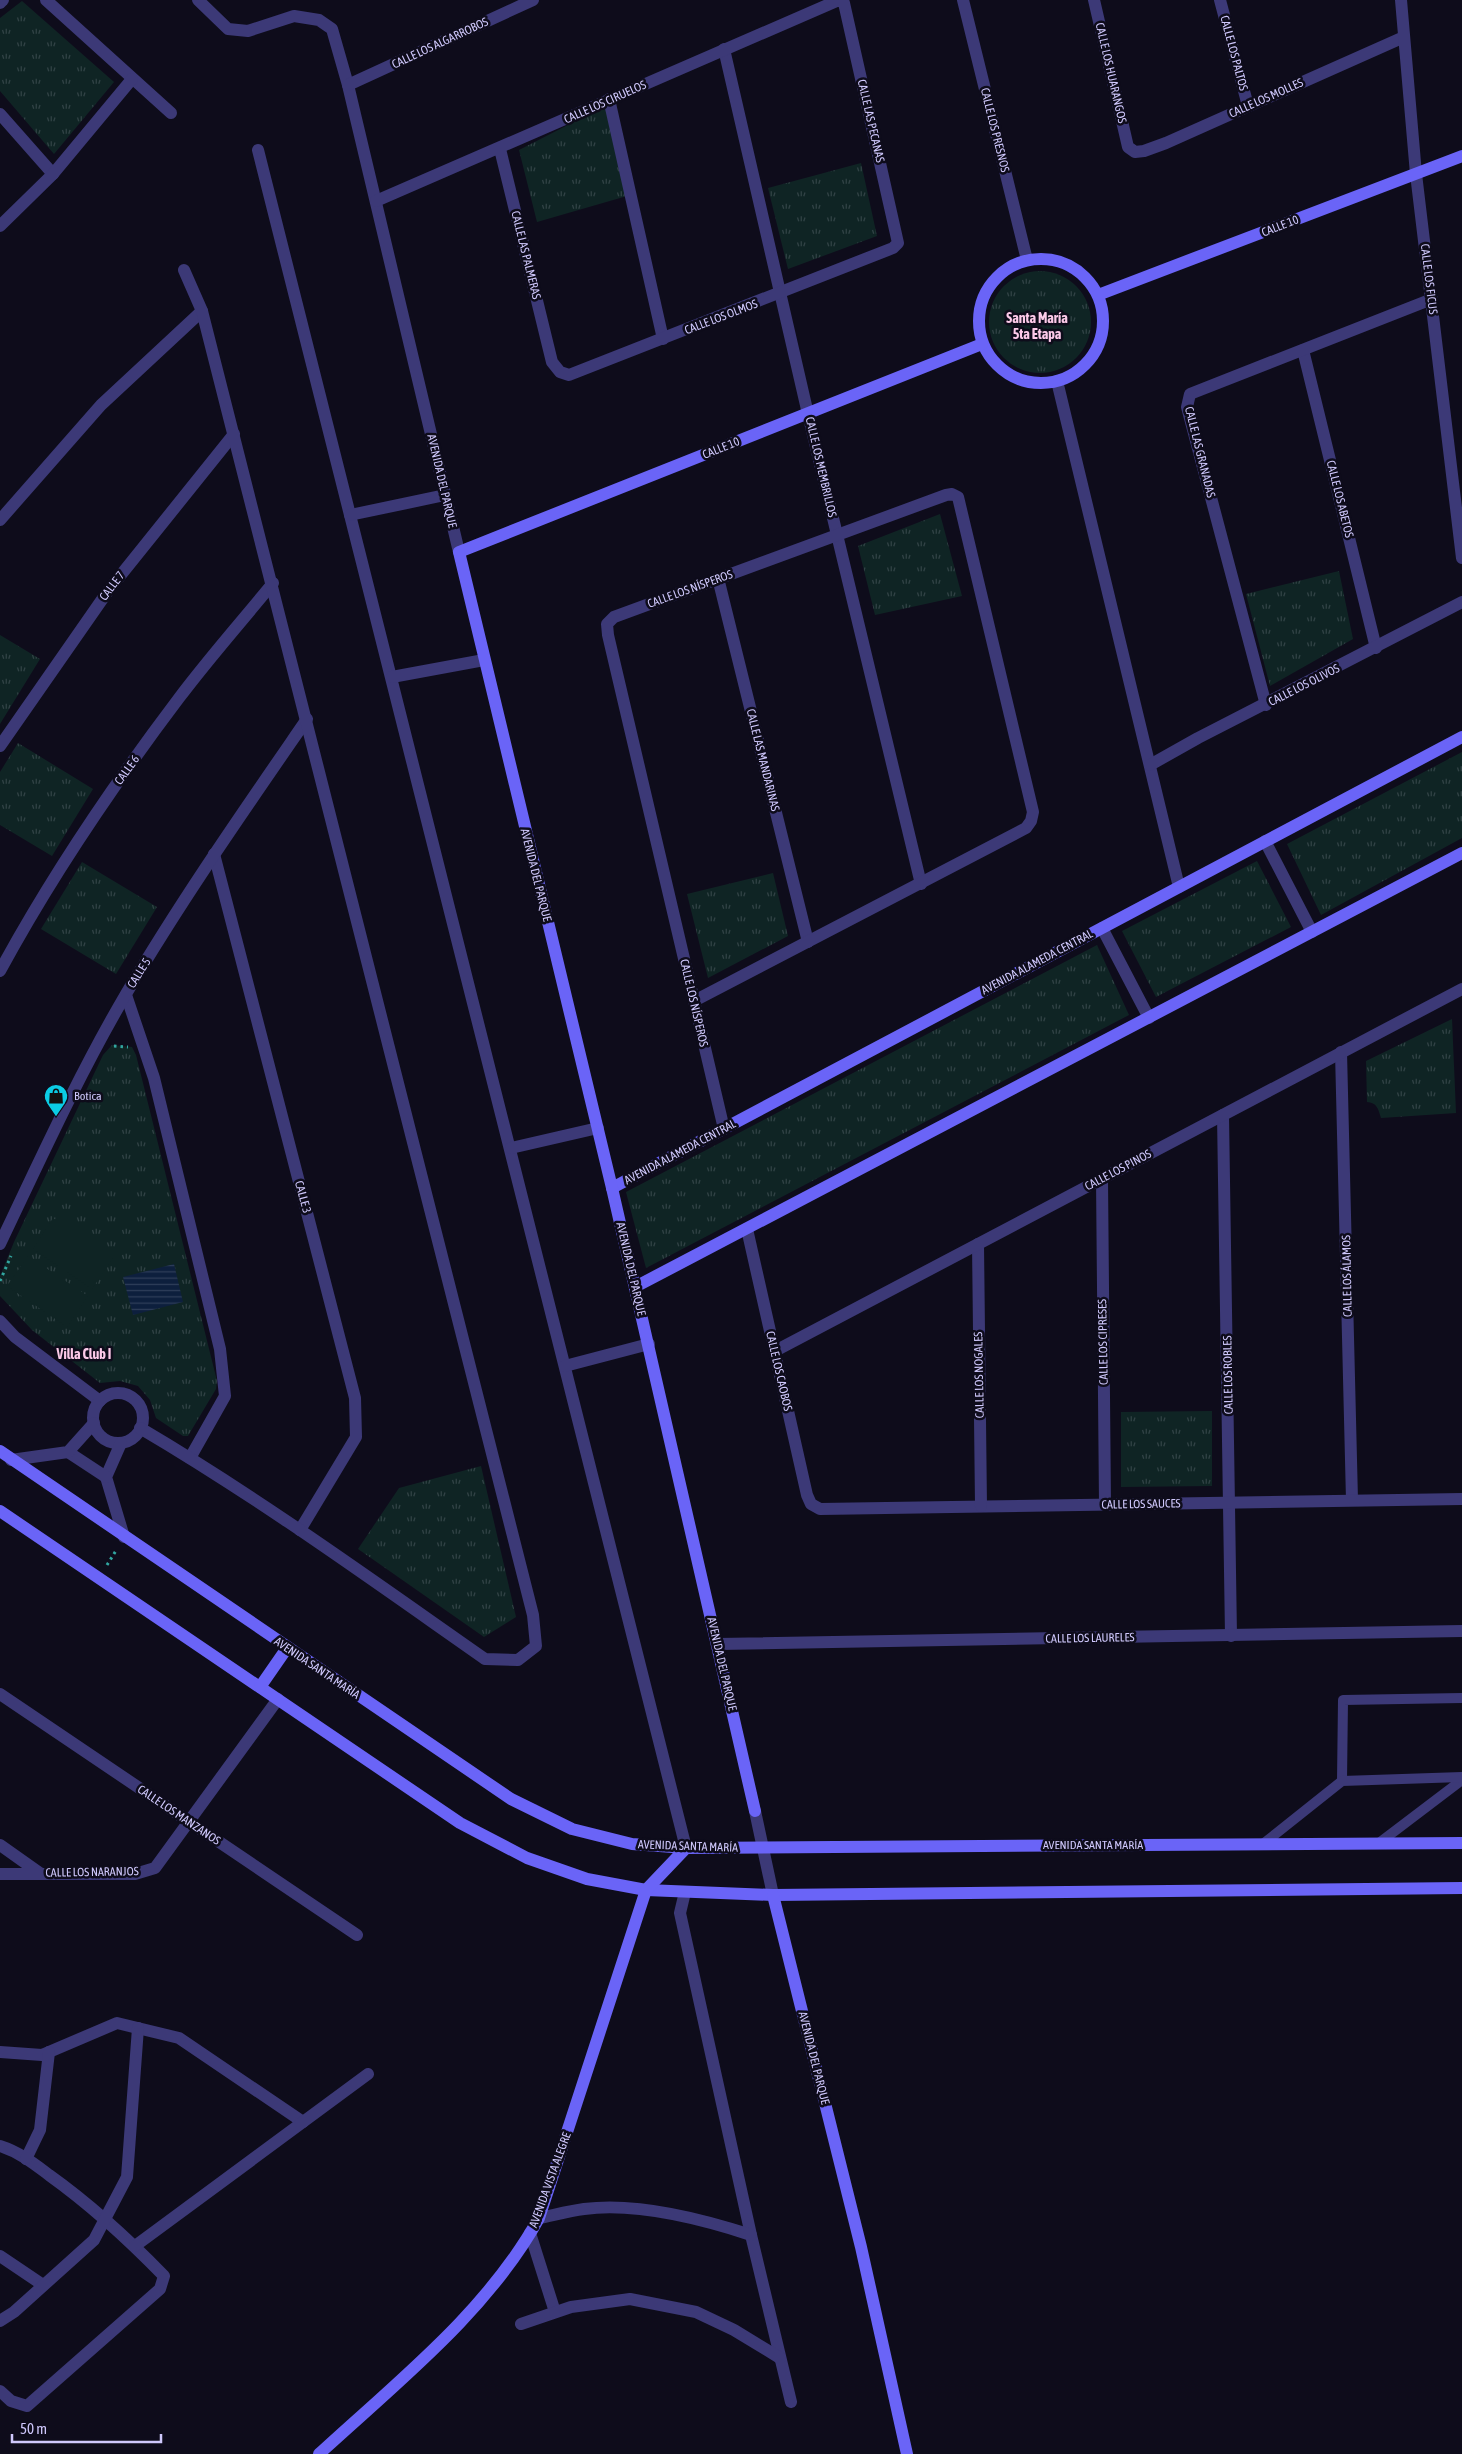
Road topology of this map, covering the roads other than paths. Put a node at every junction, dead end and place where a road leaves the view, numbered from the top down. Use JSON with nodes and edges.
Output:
{"nodes":[{"id":1,"x":4,"y":0,"type":"edge"},
{"id":2,"x":46,"y":0,"type":"edge"},
{"id":3,"x":198,"y":0,"type":"edge"},
{"id":4,"x":533,"y":0,"type":"edge"},
{"id":5,"x":963,"y":0,"type":"edge"},
{"id":6,"x":1094,"y":0,"type":"edge"},
{"id":7,"x":1220,"y":0,"type":"edge"},
{"id":8,"x":1401,"y":0,"type":"edge"},
{"id":9,"x":834,"y":1,"type":"joint"},
{"id":10,"x":0,"y":3,"type":"edge"},
{"id":11,"x":1404,"y":37,"type":"junction"},
{"id":12,"x":724,"y":49,"type":"junction"},
{"id":13,"x":132,"y":79,"type":"junction"},
{"id":14,"x":348,"y":85,"type":"junction"},
{"id":15,"x":609,"y":99,"type":"junction"},
{"id":16,"x":1248,"y":106,"type":"junction"},
{"id":17,"x":171,"y":113,"type":"dead end"},
{"id":18,"x":0,"y":114,"type":"edge"},
{"id":19,"x":1128,"y":147,"type":"joint"},
{"id":20,"x":500,"y":149,"type":"junction"},
{"id":21,"x":258,"y":150,"type":"dead end"},
{"id":22,"x":1462,"y":156,"type":"edge"},
{"id":23,"x":53,"y":174,"type":"junction"},
{"id":24,"x":1416,"y":174,"type":"junction"},
{"id":25,"x":376,"y":201,"type":"junction"},
{"id":26,"x":0,"y":226,"type":"edge"},
{"id":27,"x":893,"y":248,"type":"joint"},
{"id":28,"x":1028,"y":260,"type":"junction"},
{"id":29,"x":184,"y":270,"type":"dead end"},
{"id":30,"x":780,"y":293,"type":"junction"},
{"id":31,"x":1098,"y":295,"type":"junction"},
{"id":32,"x":1432,"y":299,"type":"junction"},
{"id":33,"x":202,"y":311,"type":"junction"},
{"id":34,"x":664,"y":339,"type":"junction"},
{"id":35,"x":982,"y":344,"type":"junction"},
{"id":36,"x":1303,"y":350,"type":"junction"},
{"id":37,"x":552,"y":362,"type":"joint"},
{"id":38,"x":1057,"y":382,"type":"junction"},
{"id":39,"x":808,"y":414,"type":"junction"},
{"id":40,"x":234,"y":434,"type":"junction"},
{"id":41,"x":445,"y":495,"type":"junction"},
{"id":42,"x":350,"y":515,"type":"junction"},
{"id":43,"x":0,"y":520,"type":"edge"},
{"id":44,"x":837,"y":534,"type":"junction"},
{"id":45,"x":459,"y":552,"type":"junction"},
{"id":46,"x":1462,"y":558,"type":"edge"},
{"id":47,"x":718,"y":578,"type":"junction"},
{"id":48,"x":273,"y":583,"type":"junction"},
{"id":49,"x":1460,"y":604,"type":"edge"},
{"id":50,"x":1376,"y":648,"type":"junction"},
{"id":51,"x":484,"y":660,"type":"junction"},
{"id":52,"x":392,"y":677,"type":"junction"},
{"id":53,"x":1266,"y":705,"type":"junction"},
{"id":54,"x":307,"y":719,"type":"junction"},
{"id":55,"x":1462,"y":737,"type":"edge"},
{"id":56,"x":0,"y":746,"type":"edge"},
{"id":57,"x":1150,"y":765,"type":"junction"},
{"id":58,"x":1265,"y":841,"type":"junction"},
{"id":59,"x":1462,"y":853,"type":"edge"},
{"id":60,"x":214,"y":854,"type":"junction"},
{"id":61,"x":921,"y":884,"type":"junction"},
{"id":62,"x":1179,"y":887,"type":"junction"},
{"id":63,"x":1102,"y":928,"type":"junction"},
{"id":64,"x":1312,"y":932,"type":"junction"},
{"id":65,"x":808,"y":942,"type":"junction"},
{"id":66,"x":0,"y":971,"type":"edge"},
{"id":67,"x":1462,"y":989,"type":"edge"},
{"id":68,"x":126,"y":995,"type":"junction"},
{"id":69,"x":694,"y":1001,"type":"junction"},
{"id":70,"x":1149,"y":1018,"type":"junction"},
{"id":71,"x":1341,"y":1052,"type":"junction"},
{"id":72,"x":1223,"y":1115,"type":"junction"},
{"id":73,"x":598,"y":1128,"type":"junction"},
{"id":74,"x":724,"y":1129,"type":"junction"},
{"id":75,"x":511,"y":1148,"type":"junction"},
{"id":76,"x":1102,"y":1179,"type":"junction"},
{"id":77,"x":612,"y":1188,"type":"junction"},
{"id":78,"x":747,"y":1229,"type":"junction"},
{"id":79,"x":0,"y":1244,"type":"edge"},
{"id":80,"x":978,"y":1244,"type":"junction"},
{"id":81,"x":635,"y":1287,"type":"junction"},
{"id":82,"x":0,"y":1322,"type":"edge"},
{"id":83,"x":648,"y":1344,"type":"junction"},
{"id":84,"x":775,"y":1351,"type":"junction"},
{"id":85,"x":565,"y":1366,"type":"junction"},
{"id":86,"x":100,"y":1401,"type":"junction"},
{"id":87,"x":94,"y":1423,"type":"junction"},
{"id":88,"x":140,"y":1428,"type":"junction"},
{"id":89,"x":121,"y":1443,"type":"junction"},
{"id":90,"x":0,"y":1451,"type":"edge"},
{"id":91,"x":68,"y":1452,"type":"junction"},
{"id":92,"x":190,"y":1458,"type":"junction"},
{"id":93,"x":11,"y":1460,"type":"junction"},
{"id":94,"x":106,"y":1477,"type":"junction"},
{"id":95,"x":1462,"y":1499,"type":"edge"},
{"id":96,"x":1352,"y":1500,"type":"junction"},
{"id":97,"x":1230,"y":1502,"type":"junction"},
{"id":98,"x":1105,"y":1504,"type":"junction"},
{"id":99,"x":981,"y":1506,"type":"junction"},
{"id":100,"x":820,"y":1508,"type":"joint"},
{"id":101,"x":0,"y":1511,"type":"edge"},
{"id":102,"x":300,"y":1530,"type":"junction"},
{"id":103,"x":124,"y":1537,"type":"junction"},
{"id":104,"x":1462,"y":1631,"type":"edge"},
{"id":105,"x":1231,"y":1636,"type":"junction"},
{"id":106,"x":718,"y":1644,"type":"junction"},
{"id":107,"x":287,"y":1648,"type":"junction"},
{"id":108,"x":260,"y":1687,"type":"junction"},
{"id":109,"x":0,"y":1694,"type":"edge"},
{"id":110,"x":1462,"y":1698,"type":"edge"},
{"id":111,"x":278,"y":1700,"type":"junction"},
{"id":112,"x":1462,"y":1779,"type":"edge"},
{"id":113,"x":1342,"y":1781,"type":"junction"},
{"id":114,"x":189,"y":1822,"type":"junction"},
{"id":115,"x":1379,"y":1843,"type":"junction"},
{"id":116,"x":1462,"y":1843,"type":"edge"},
{"id":117,"x":1263,"y":1844,"type":"junction"},
{"id":118,"x":0,"y":1845,"type":"edge"},
{"id":119,"x":686,"y":1848,"type":"junction"},
{"id":120,"x":763,"y":1848,"type":"junction"},
{"id":121,"x":0,"y":1874,"type":"edge"},
{"id":122,"x":42,"y":1874,"type":"junction"},
{"id":123,"x":1462,"y":1888,"type":"edge"},
{"id":124,"x":646,"y":1890,"type":"junction"},
{"id":125,"x":685,"y":1892,"type":"junction"},
{"id":126,"x":773,"y":1895,"type":"junction"},
{"id":127,"x":357,"y":1935,"type":"dead end"},
{"id":128,"x":138,"y":2028,"type":"junction"},
{"id":129,"x":0,"y":2052,"type":"edge"},
{"id":130,"x":49,"y":2052,"type":"junction"},
{"id":131,"x":368,"y":2074,"type":"dead end"},
{"id":132,"x":303,"y":2122,"type":"junction"},
{"id":133,"x":0,"y":2146,"type":"edge"},
{"id":134,"x":26,"y":2159,"type":"junction"},
{"id":135,"x":539,"y":2218,"type":"junction"},
{"id":136,"x":106,"y":2220,"type":"junction"},
{"id":137,"x":530,"y":2233,"type":"junction"},
{"id":138,"x":751,"y":2235,"type":"junction"},
{"id":139,"x":134,"y":2246,"type":"junction"},
{"id":140,"x":0,"y":2256,"type":"edge"},
{"id":141,"x":43,"y":2285,"type":"junction"},
{"id":142,"x":555,"y":2312,"type":"junction"},
{"id":143,"x":0,"y":2321,"type":"edge"},
{"id":144,"x":521,"y":2324,"type":"dead end"},
{"id":145,"x":780,"y":2358,"type":"junction"},
{"id":146,"x":0,"y":2391,"type":"edge"},
{"id":147,"x":791,"y":2402,"type":"dead end"},
{"id":148,"x":319,"y":2454,"type":"edge"},
{"id":149,"x":906,"y":2454,"type":"edge"}],
"edges":[{"from":1,"to":10,"type":"street"},
{"from":2,"to":13,"type":"street"},
{"from":3,"to":14,"type":"street","name":"AVENIDA DEL PARQUE"},
{"from":4,"to":14,"type":"street","name":"CALLE LOS ALGARROBOS"},
{"from":5,"to":28,"type":"street","name":"CALLE LOS PRESNOS"},
{"from":6,"to":19,"type":"street","name":"CALLE LOS HUARANGOS"},
{"from":7,"to":16,"type":"street","name":"CALLE LOS PALTOS"},
{"from":8,"to":11,"type":"street","name":"CALLE LOS FICUS"},
{"from":9,"to":12,"type":"street","name":"CALLE LOS CIRUELOS"},
{"from":9,"to":27,"type":"street","name":"CALLE LAS PECANAS"},
{"from":11,"to":16,"type":"street","name":"CALLE LOS MOLLES"},
{"from":11,"to":24,"type":"street","name":"CALLE LOS FICUS"},
{"from":12,"to":15,"type":"street","name":"CALLE LOS CIRUELOS"},
{"from":12,"to":30,"type":"street","name":"CALLE LOS MEMBRILLOS"},
{"from":13,"to":17,"type":"street"},
{"from":13,"to":23,"type":"street"},
{"from":14,"to":25,"type":"street","name":"AVENIDA DEL PARQUE"},
{"from":15,"to":20,"type":"street","name":"CALLE LOS CIRUELOS"},
{"from":15,"to":34,"type":"street"},
{"from":16,"to":19,"type":"street","name":"CALLE LOS MOLLES"},
{"from":18,"to":23,"type":"street"},
{"from":20,"to":25,"type":"street","name":"CALLE LOS CIRUELOS"},
{"from":20,"to":37,"type":"street","name":"CALLE LAS PALMERAS"},
{"from":21,"to":42,"type":"street"},
{"from":22,"to":24,"type":"street","name":"CALLE 10"},
{"from":23,"to":26,"type":"street"},
{"from":24,"to":31,"type":"street","name":"CALLE 10"},
{"from":24,"to":32,"type":"street","name":"CALLE LOS FICUS"},
{"from":25,"to":41,"type":"street","name":"AVENIDA DEL PARQUE"},
{"from":27,"to":30,"type":"street","name":"CALLE LOS OLMOS"},
{"from":28,"to":31,"type":"street"},
{"from":28,"to":35,"type":"street"},
{"from":29,"to":33,"type":"street"},
{"from":30,"to":34,"type":"street","name":"CALLE LOS OLMOS"},
{"from":30,"to":39,"type":"street","name":"CALLE LOS MEMBRILLOS"},
{"from":31,"to":38,"type":"street"},
{"from":32,"to":36,"type":"street","name":"CALLE LAS GRANADAS"},
{"from":32,"to":46,"type":"street","name":"CALLE LOS FICUS"},
{"from":33,"to":40,"type":"street"},
{"from":33,"to":43,"type":"street"},
{"from":34,"to":37,"type":"street","name":"CALLE LOS OLMOS"},
{"from":35,"to":38,"type":"street"},
{"from":35,"to":39,"type":"street","name":"CALLE 10"},
{"from":36,"to":50,"type":"street","name":"CALLE LOS ABETOS"},
{"from":36,"to":53,"type":"street","name":"CALLE LAS GRANADAS"},
{"from":38,"to":57,"type":"street"},
{"from":39,"to":44,"type":"street","name":"CALLE LOS MEMBRILLOS"},
{"from":39,"to":45,"type":"street","name":"CALLE 10"},
{"from":40,"to":48,"type":"street"},
{"from":40,"to":56,"type":"street","name":"CALLE 7"},
{"from":41,"to":42,"type":"street"},
{"from":41,"to":45,"type":"street","name":"AVENIDA DEL PARQUE"},
{"from":42,"to":52,"type":"street"},
{"from":44,"to":47,"type":"street","name":"CALLE LOS NÍSPEROS"},
{"from":44,"to":61,"type":"street","name":"CALLE LOS MEMBRILLOS"},
{"from":44,"to":61,"type":"street","name":"CALLE LOS NÍSPEROS"},
{"from":45,"to":51,"type":"street","name":"AVENIDA DEL PARQUE"},
{"from":47,"to":65,"type":"street","name":"CALLE LAS MANDARINAS"},
{"from":47,"to":69,"type":"street","name":"CALLE LOS NÍSPEROS"},
{"from":48,"to":54,"type":"street"},
{"from":48,"to":66,"type":"street","name":"CALLE 6"},
{"from":49,"to":50,"type":"street","name":"CALLE LOS OLIVOS"},
{"from":50,"to":53,"type":"street","name":"CALLE LOS OLIVOS"},
{"from":51,"to":52,"type":"street"},
{"from":51,"to":73,"type":"street","name":"AVENIDA DEL PARQUE"},
{"from":52,"to":75,"type":"street"},
{"from":53,"to":57,"type":"street","name":"CALLE LOS OLIVOS"},
{"from":54,"to":60,"type":"street","name":"CALLE 5"},
{"from":54,"to":102,"type":"street"},
{"from":55,"to":58,"type":"street","name":"AVENIDA ALAMEDA CENTRAL"},
{"from":57,"to":62,"type":"street"},
{"from":58,"to":62,"type":"street","name":"AVENIDA ALAMEDA CENTRAL"},
{"from":58,"to":64,"type":"street"},
{"from":59,"to":64,"type":"street"},
{"from":60,"to":68,"type":"street","name":"CALLE 5"},
{"from":60,"to":102,"type":"street","name":"CALLE 3"},
{"from":61,"to":65,"type":"street"},
{"from":62,"to":63,"type":"street","name":"AVENIDA ALAMEDA CENTRAL"},
{"from":63,"to":70,"type":"street"},
{"from":63,"to":74,"type":"street","name":"AVENIDA ALAMEDA CENTRAL"},
{"from":64,"to":70,"type":"street"},
{"from":65,"to":69,"type":"street"},
{"from":67,"to":71,"type":"street","name":"CALLE LOS PINOS"},
{"from":68,"to":79,"type":"street","name":"CALLE 5"},
{"from":68,"to":92,"type":"street"},
{"from":69,"to":74,"type":"street","name":"CALLE LOS NÍSPEROS"},
{"from":70,"to":78,"type":"street"},
{"from":71,"to":72,"type":"street","name":"CALLE LOS PINOS"},
{"from":71,"to":96,"type":"street","name":"CALLE LOS ÁLAMOS"},
{"from":72,"to":76,"type":"street","name":"CALLE LOS PINOS"},
{"from":72,"to":97,"type":"street","name":"CALLE LOS ROBLES"},
{"from":73,"to":75,"type":"street"},
{"from":73,"to":77,"type":"street","name":"AVENIDA DEL PARQUE"},
{"from":74,"to":77,"type":"street","name":"AVENIDA ALAMEDA CENTRAL"},
{"from":75,"to":85,"type":"street"},
{"from":76,"to":80,"type":"street","name":"CALLE LOS PINOS"},
{"from":76,"to":98,"type":"street","name":"CALLE LOS CIPRESES"},
{"from":77,"to":81,"type":"street","name":"AVENIDA DEL PARQUE"},
{"from":78,"to":81,"type":"street"},
{"from":78,"to":84,"type":"street","name":"CALLE LOS CAOBOS"},
{"from":80,"to":84,"type":"street","name":"CALLE LOS PINOS"},
{"from":80,"to":99,"type":"street","name":"CALLE LOS NOGALES"},
{"from":81,"to":83,"type":"street","name":"AVENIDA DEL PARQUE"},
{"from":82,"to":86,"type":"street"},
{"from":83,"to":85,"type":"street"},
{"from":83,"to":106,"type":"street","name":"AVENIDA DEL PARQUE"},
{"from":84,"to":100,"type":"street","name":"CALLE LOS CAOBOS"},
{"from":85,"to":119,"type":"street"},
{"from":86,"to":87,"type":"street"},
{"from":86,"to":88,"type":"street"},
{"from":87,"to":89,"type":"street"},
{"from":87,"to":91,"type":"street"},
{"from":88,"to":89,"type":"street"},
{"from":88,"to":92,"type":"street"},
{"from":89,"to":94,"type":"street"},
{"from":90,"to":93,"type":"street","name":"AVENIDA SANTA MARÍA"},
{"from":91,"to":93,"type":"street"},
{"from":91,"to":94,"type":"street"},
{"from":92,"to":102,"type":"street"},
{"from":93,"to":103,"type":"street","name":"AVENIDA SANTA MARÍA"},
{"from":94,"to":103,"type":"street"},
{"from":95,"to":96,"type":"street","name":"CALLE LOS SAUCES"},
{"from":96,"to":97,"type":"street","name":"CALLE LOS SAUCES"},
{"from":97,"to":98,"type":"street","name":"CALLE LOS SAUCES"},
{"from":97,"to":105,"type":"street","name":"CALLE LOS ROBLES"},
{"from":98,"to":99,"type":"street","name":"CALLE LOS SAUCES"},
{"from":99,"to":100,"type":"street","name":"CALLE LOS SAUCES"},
{"from":101,"to":108,"type":"street"},
{"from":103,"to":107,"type":"street","name":"AVENIDA SANTA MARÍA"},
{"from":104,"to":105,"type":"street","name":"CALLE LOS LAURELES"},
{"from":105,"to":106,"type":"street","name":"CALLE LOS LAURELES"},
{"from":106,"to":120,"type":"street","name":"AVENIDA DEL PARQUE"},
{"from":107,"to":108,"type":"street"},
{"from":107,"to":119,"type":"street","name":"AVENIDA SANTA MARÍA"},
{"from":108,"to":111,"type":"street"},
{"from":109,"to":114,"type":"street","name":"CALLE LOS MANZANOS"},
{"from":110,"to":113,"type":"lane"},
{"from":111,"to":114,"type":"street","name":"CALLE LOS NARANJOS"},
{"from":111,"to":124,"type":"street"},
{"from":112,"to":113,"type":"lane"},
{"from":112,"to":115,"type":"lane"},
{"from":113,"to":117,"type":"lane"},
{"from":114,"to":122,"type":"street","name":"CALLE LOS NARANJOS"},
{"from":114,"to":127,"type":"street","name":"CALLE LOS MANZANOS"},
{"from":115,"to":116,"type":"street","name":"AVENIDA SANTA MARÍA"},
{"from":115,"to":117,"type":"street","name":"AVENIDA SANTA MARÍA"},
{"from":117,"to":120,"type":"street","name":"AVENIDA SANTA MARÍA"},
{"from":118,"to":122,"type":"street"},
{"from":119,"to":120,"type":"street","name":"AVENIDA SANTA MARÍA"},
{"from":119,"to":124,"type":"street","name":"AVENIDA VISTA ALEGRE"},
{"from":120,"to":126,"type":"street","name":"AVENIDA DEL PARQUE"},
{"from":121,"to":122,"type":"street","name":"CALLE LOS NARANJOS"},
{"from":123,"to":126,"type":"street"},
{"from":124,"to":125,"type":"street"},
{"from":124,"to":135,"type":"street","name":"AVENIDA VISTA ALEGRE"},
{"from":125,"to":126,"type":"street"},
{"from":125,"to":138,"type":"street"},
{"from":126,"to":149,"type":"street","name":"AVENIDA DEL PARQUE"},
{"from":128,"to":130,"type":"street"},
{"from":128,"to":132,"type":"street"},
{"from":128,"to":136,"type":"street"},
{"from":129,"to":130,"type":"street"},
{"from":130,"to":134,"type":"street"},
{"from":131,"to":132,"type":"street"},
{"from":132,"to":139,"type":"street"},
{"from":133,"to":134,"type":"street"},
{"from":134,"to":136,"type":"street"},
{"from":135,"to":137,"type":"street","name":"AVENIDA VISTA ALEGRE"},
{"from":135,"to":138,"type":"street"},
{"from":136,"to":139,"type":"street"},
{"from":136,"to":141,"type":"street"},
{"from":137,"to":142,"type":"street"},
{"from":137,"to":148,"type":"street","name":"AVENIDA VISTA ALEGRE"},
{"from":138,"to":145,"type":"street"},
{"from":139,"to":146,"type":"street"},
{"from":140,"to":141,"type":"street"},
{"from":141,"to":143,"type":"street"},
{"from":142,"to":144,"type":"street"},
{"from":142,"to":145,"type":"street"},
{"from":145,"to":147,"type":"street"}]}
